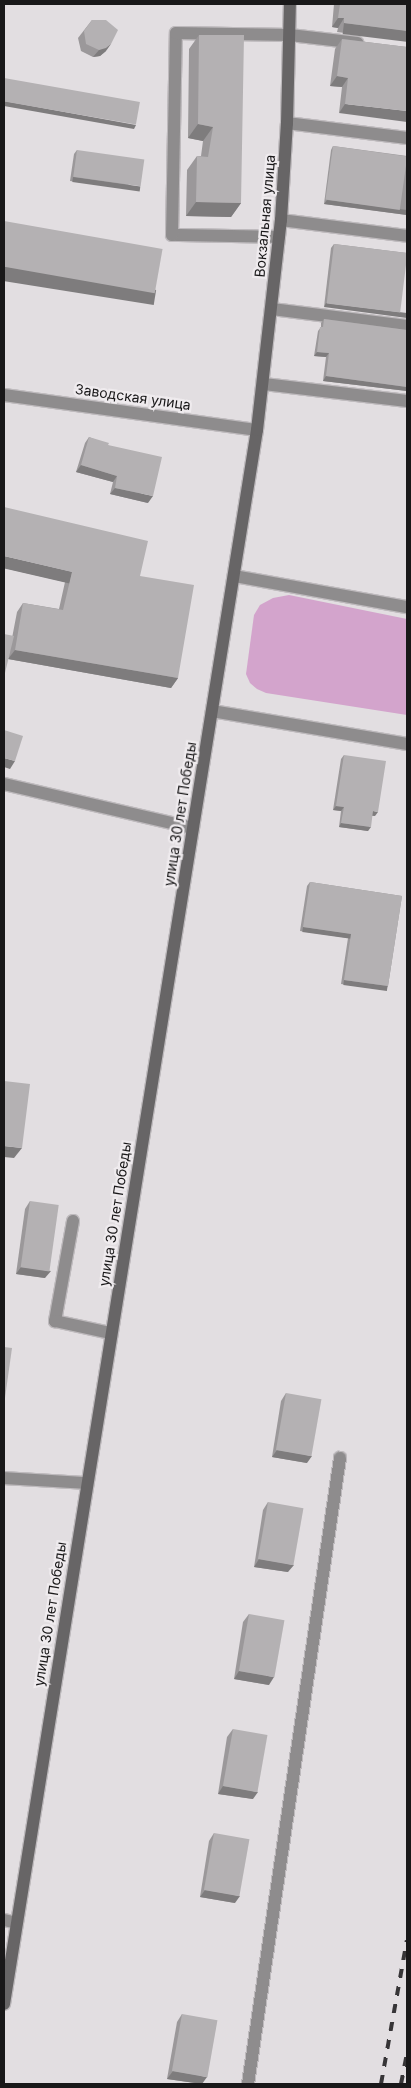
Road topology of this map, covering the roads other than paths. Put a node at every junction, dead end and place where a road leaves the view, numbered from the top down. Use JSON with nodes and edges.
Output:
{"nodes":[{"id":1,"x":290,"y":4,"type":"edge"},
{"id":2,"x":290,"y":35,"type":"junction"},
{"id":3,"x":368,"y":44,"type":"edge"},
{"id":4,"x":287,"y":123,"type":"junction"},
{"id":5,"x":407,"y":138,"type":"edge"},
{"id":6,"x":281,"y":220,"type":"junction"},
{"id":7,"x":407,"y":236,"type":"edge"},
{"id":8,"x":279,"y":237,"type":"junction"},
{"id":9,"x":272,"y":309,"type":"junction"},
{"id":10,"x":407,"y":326,"type":"edge"},
{"id":11,"x":264,"y":384,"type":"junction"},
{"id":12,"x":4,"y":395,"type":"edge"},
{"id":13,"x":407,"y":401,"type":"edge"},
{"id":14,"x":258,"y":430,"type":"junction"},
{"id":15,"x":234,"y":576,"type":"junction"},
{"id":16,"x":407,"y":607,"type":"edge"},
{"id":17,"x":212,"y":711,"type":"junction"},
{"id":18,"x":407,"y":744,"type":"edge"},
{"id":19,"x":4,"y":784,"type":"edge"},
{"id":20,"x":192,"y":828,"type":"junction"},
{"id":21,"x":73,"y":1221,"type":"dead end"},
{"id":22,"x":110,"y":1333,"type":"junction"},
{"id":23,"x":340,"y":1458,"type":"dead end"},
{"id":24,"x":4,"y":1478,"type":"edge"},
{"id":25,"x":86,"y":1483,"type":"junction"},
{"id":26,"x":10,"y":1922,"type":"edge"},
{"id":27,"x":4,"y":2004,"type":"edge"},
{"id":28,"x":248,"y":2084,"type":"edge"}],
"edges":[{"from":1,"to":2,"type":"main road","name":"Вокзальная улица"},
{"from":2,"to":3,"type":"street"},
{"from":2,"to":4,"type":"main road","name":"Вокзальная улица"},
{"from":2,"to":8,"type":"street"},
{"from":4,"to":5,"type":"street"},
{"from":4,"to":6,"type":"main road","name":"Вокзальная улица"},
{"from":6,"to":7,"type":"street"},
{"from":6,"to":8,"type":"main road","name":"Вокзальная улица"},
{"from":8,"to":9,"type":"main road","name":"Вокзальная улица"},
{"from":9,"to":10,"type":"street"},
{"from":9,"to":11,"type":"main road","name":"Вокзальная улица"},
{"from":11,"to":13,"type":"street"},
{"from":11,"to":14,"type":"main road","name":"Вокзальная улица"},
{"from":12,"to":14,"type":"street","name":"Заводская улица"},
{"from":14,"to":15,"type":"main road","name":"улица 30 лет Победы"},
{"from":15,"to":16,"type":"street"},
{"from":15,"to":17,"type":"main road","name":"улица 30 лет Победы"},
{"from":17,"to":18,"type":"street"},
{"from":17,"to":20,"type":"main road","name":"улица 30 лет Победы"},
{"from":19,"to":20,"type":"street"},
{"from":20,"to":22,"type":"main road","name":"улица 30 лет Победы"},
{"from":21,"to":22,"type":"street"},
{"from":22,"to":25,"type":"main road","name":"улица 30 лет Победы"},
{"from":23,"to":28,"type":"street"},
{"from":24,"to":25,"type":"street"},
{"from":25,"to":26,"type":"main road","name":"улица 30 лет Победы"},
{"from":26,"to":27,"type":"main road","name":"улица 30 лет Победы"}]}
